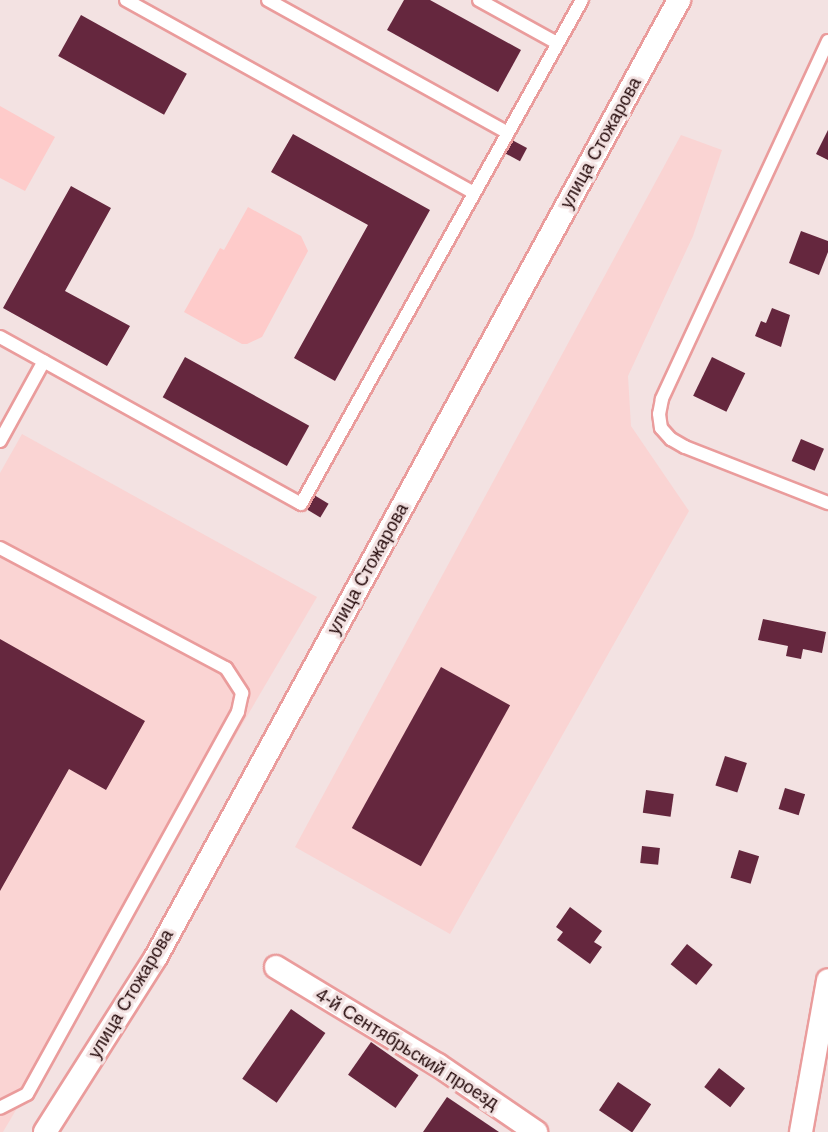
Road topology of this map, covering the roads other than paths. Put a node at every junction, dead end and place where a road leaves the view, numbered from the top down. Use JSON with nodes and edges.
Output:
{"nodes":[{"id":1,"x":126,"y":0,"type":"edge"},
{"id":2,"x":268,"y":0,"type":"edge"},
{"id":3,"x":479,"y":0,"type":"edge"},
{"id":4,"x":582,"y":0,"type":"edge"},
{"id":5,"x":679,"y":0,"type":"edge"},
{"id":6,"x":828,"y":41,"type":"edge"},
{"id":7,"x":557,"y":44,"type":"junction"},
{"id":8,"x":508,"y":133,"type":"junction"},
{"id":9,"x":474,"y":193,"type":"junction"},
{"id":10,"x":0,"y":337,"type":"edge"},
{"id":11,"x":44,"y":361,"type":"junction"},
{"id":12,"x":0,"y":441,"type":"edge"},
{"id":13,"x":828,"y":503,"type":"edge"},
{"id":14,"x":0,"y":548,"type":"edge"},
{"id":15,"x":276,"y":967,"type":"dead end"},
{"id":16,"x":828,"y":980,"type":"edge"},
{"id":17,"x":0,"y":1108,"type":"edge"},
{"id":18,"x":45,"y":1132,"type":"edge"},
{"id":19,"x":536,"y":1132,"type":"edge"},
{"id":20,"x":801,"y":1132,"type":"edge"}],
"edges":[{"from":1,"to":9,"type":"lane"},
{"from":2,"to":8,"type":"lane"},
{"from":3,"to":7,"type":"lane"},
{"from":4,"to":7,"type":"lane"},
{"from":5,"to":18,"type":"street","name":"улица Стожарова"},
{"from":6,"to":13,"type":"lane"},
{"from":7,"to":8,"type":"lane"},
{"from":8,"to":9,"type":"lane"},
{"from":9,"to":11,"type":"lane"},
{"from":10,"to":11,"type":"lane"},
{"from":11,"to":12,"type":"lane"},
{"from":14,"to":17,"type":"lane"},
{"from":15,"to":19,"type":"street","name":"4-й Сентябрьский проезд"},
{"from":16,"to":20,"type":"street"}]}
